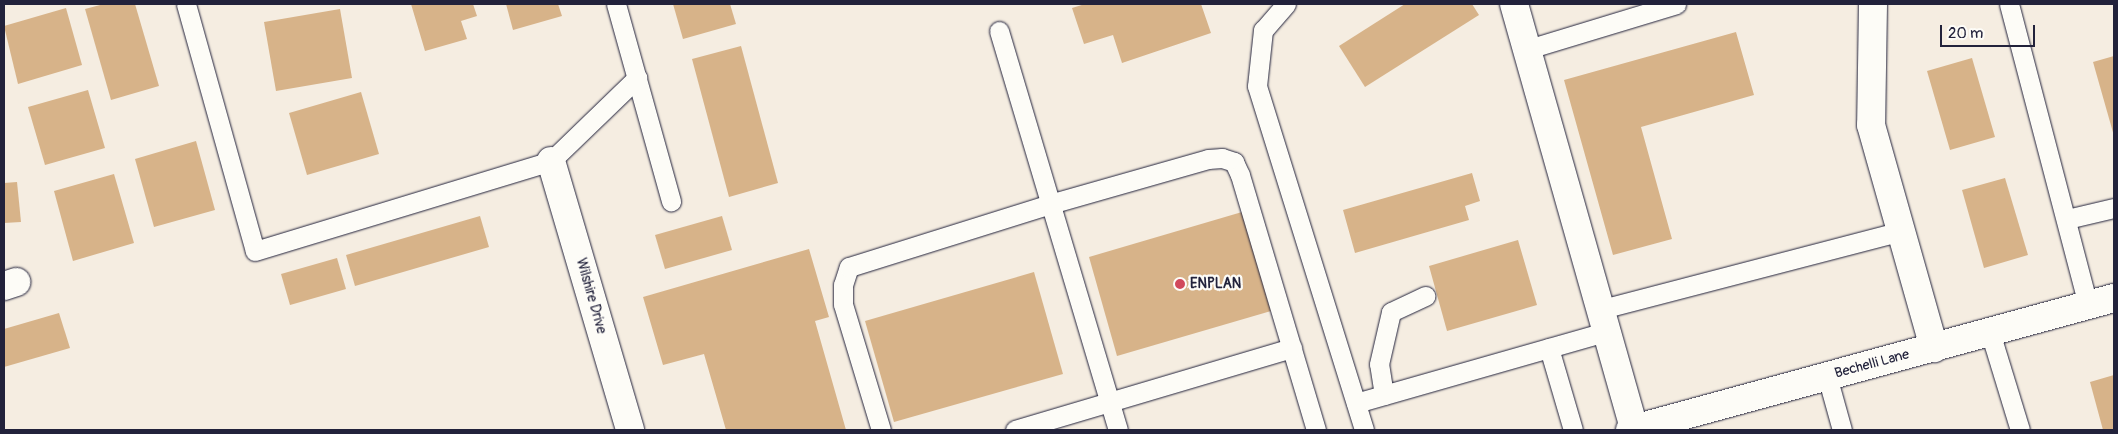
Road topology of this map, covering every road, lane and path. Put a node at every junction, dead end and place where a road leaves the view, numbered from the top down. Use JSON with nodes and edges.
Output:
{"nodes":[{"id":1,"x":186,"y":4,"type":"edge"},
{"id":2,"x":616,"y":4,"type":"edge"},
{"id":3,"x":1286,"y":4,"type":"edge"},
{"id":4,"x":1514,"y":4,"type":"edge"},
{"id":5,"x":1676,"y":4,"type":"edge"},
{"id":6,"x":1873,"y":4,"type":"edge"},
{"id":7,"x":2009,"y":4,"type":"edge"},
{"id":8,"x":999,"y":31,"type":"dead end"},
{"id":9,"x":1525,"y":50,"type":"junction"},
{"id":10,"x":637,"y":78,"type":"junction"},
{"id":11,"x":551,"y":161,"type":"junction"},
{"id":12,"x":671,"y":201,"type":"dead end"},
{"id":13,"x":1050,"y":204,"type":"junction"},
{"id":14,"x":2114,"y":208,"type":"edge"},
{"id":15,"x":2067,"y":219,"type":"junction"},
{"id":16,"x":1900,"y":231,"type":"junction"},
{"id":17,"x":1425,"y":296,"type":"dead end"},
{"id":18,"x":2114,"y":298,"type":"edge"},
{"id":19,"x":2088,"y":306,"type":"junction"},
{"id":20,"x":1605,"y":320,"type":"junction"},
{"id":21,"x":1990,"y":332,"type":"junction"},
{"id":22,"x":1292,"y":348,"type":"junction"},
{"id":23,"x":1549,"y":348,"type":"junction"},
{"id":24,"x":1934,"y":348,"type":"junction"},
{"id":25,"x":1827,"y":376,"type":"junction"},
{"id":26,"x":1384,"y":395,"type":"junction"},
{"id":27,"x":1110,"y":403,"type":"junction"},
{"id":28,"x":1356,"y":403,"type":"junction"},
{"id":29,"x":630,"y":430,"type":"edge"},
{"id":30,"x":881,"y":430,"type":"edge"},
{"id":31,"x":1015,"y":430,"type":"edge"},
{"id":32,"x":1118,"y":430,"type":"edge"},
{"id":33,"x":1316,"y":430,"type":"edge"},
{"id":34,"x":1364,"y":430,"type":"edge"},
{"id":35,"x":1573,"y":430,"type":"edge"},
{"id":36,"x":1632,"y":430,"type":"edge"},
{"id":37,"x":1842,"y":430,"type":"edge"},
{"id":38,"x":2020,"y":430,"type":"edge"}],
"edges":[{"from":1,"to":11,"type":"lane"},
{"from":2,"to":10,"type":"lane"},
{"from":3,"to":28,"type":"lane"},
{"from":4,"to":9,"type":"street"},
{"from":5,"to":9,"type":"lane"},
{"from":6,"to":16,"type":"street"},
{"from":7,"to":15,"type":"lane"},
{"from":8,"to":13,"type":"lane"},
{"from":9,"to":20,"type":"street"},
{"from":10,"to":11,"type":"lane"},
{"from":10,"to":12,"type":"lane"},
{"from":11,"to":29,"type":"street","name":"Wilshire Drive"},
{"from":13,"to":22,"type":"lane"},
{"from":13,"to":27,"type":"lane"},
{"from":13,"to":30,"type":"lane"},
{"from":14,"to":15,"type":"lane"},
{"from":15,"to":19,"type":"lane"},
{"from":16,"to":20,"type":"lane"},
{"from":16,"to":24,"type":"street"},
{"from":17,"to":26,"type":"lane"},
{"from":18,"to":19,"type":"street","name":"Bechelli Lane"},
{"from":19,"to":21,"type":"street","name":"Bechelli Lane"},
{"from":20,"to":23,"type":"lane"},
{"from":20,"to":36,"type":"street"},
{"from":21,"to":24,"type":"street","name":"Bechelli Lane"},
{"from":21,"to":38,"type":"lane"},
{"from":22,"to":27,"type":"lane"},
{"from":22,"to":33,"type":"lane"},
{"from":23,"to":26,"type":"lane"},
{"from":23,"to":35,"type":"lane"},
{"from":24,"to":25,"type":"street","name":"Bechelli Lane"},
{"from":25,"to":36,"type":"street","name":"Bechelli Lane"},
{"from":25,"to":37,"type":"lane"},
{"from":26,"to":28,"type":"lane"},
{"from":27,"to":31,"type":"lane"},
{"from":27,"to":32,"type":"lane"},
{"from":28,"to":34,"type":"lane"}]}
